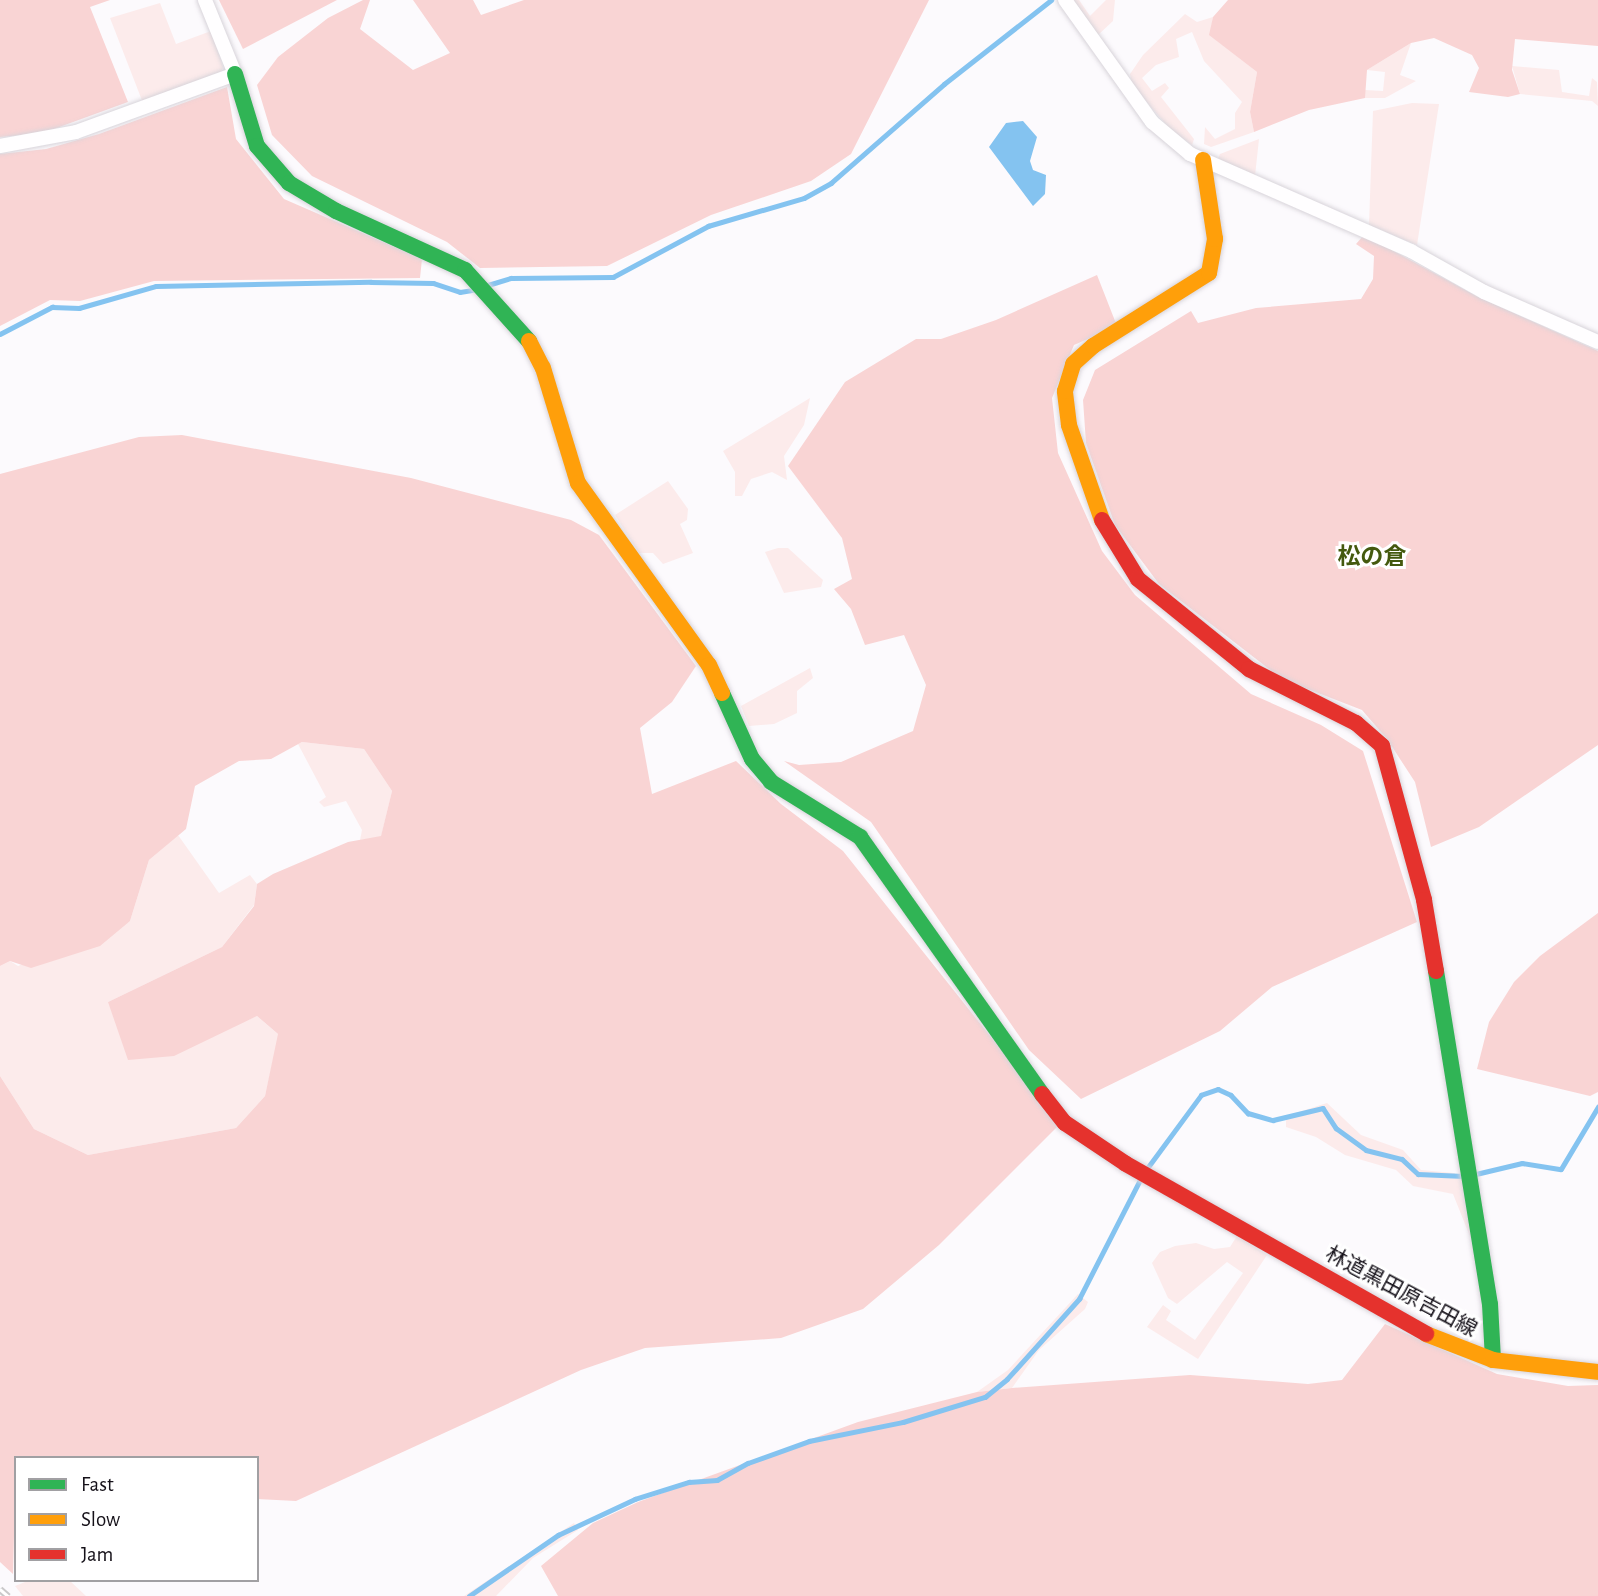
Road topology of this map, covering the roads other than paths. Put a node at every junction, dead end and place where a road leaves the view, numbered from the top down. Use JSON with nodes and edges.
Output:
{"nodes":[{"id":1,"x":205,"y":0,"type":"edge"},
{"id":2,"x":1065,"y":0,"type":"edge"},
{"id":3,"x":235,"y":74,"type":"junction"},
{"id":4,"x":0,"y":146,"type":"edge"},
{"id":5,"x":1203,"y":160,"type":"junction"},
{"id":6,"x":1598,"y":342,"type":"edge"},
{"id":7,"x":1493,"y":1360,"type":"junction"},
{"id":8,"x":1598,"y":1372,"type":"edge"}],
"edges":[{"from":1,"to":3,"type":"street"},
{"from":2,"to":5,"type":"street"},
{"from":3,"to":4,"type":"street"},
{"from":3,"to":7,"type":"street","name":"林道黒田原吉田線"},
{"from":5,"to":6,"type":"street"},
{"from":5,"to":7,"type":"street"},
{"from":7,"to":8,"type":"street","name":"林道黒田原吉田線"}]}
